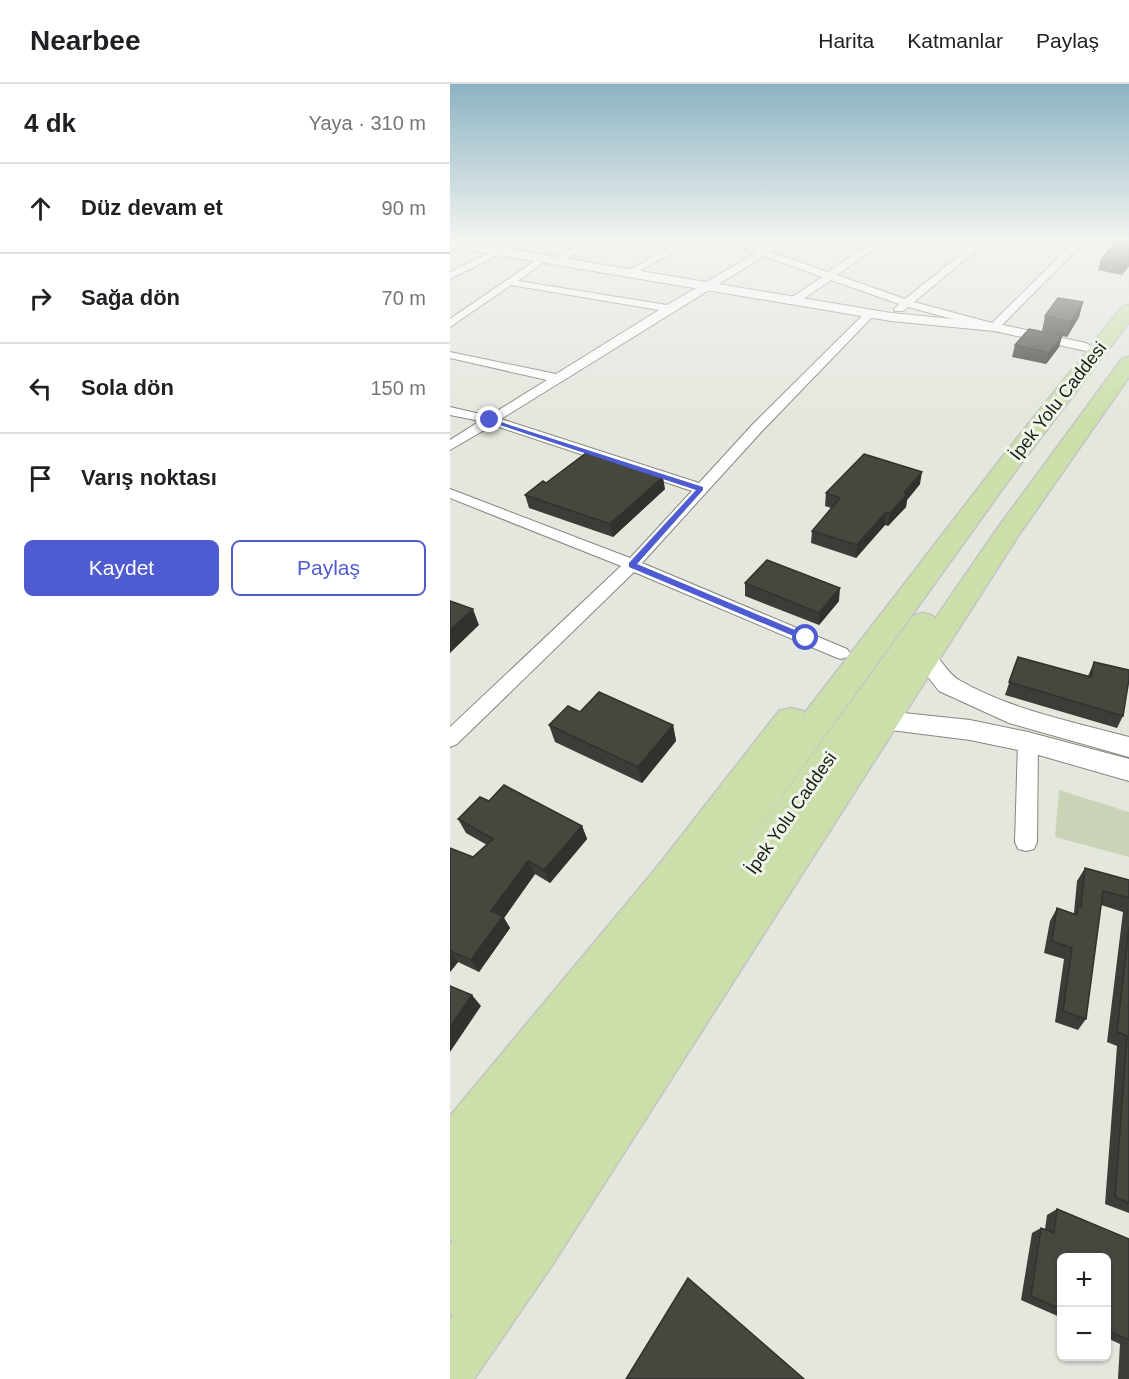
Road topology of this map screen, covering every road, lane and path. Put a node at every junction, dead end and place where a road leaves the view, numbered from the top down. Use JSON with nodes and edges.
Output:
{"nodes":[{"id":1,"x":485,"y":299,"type":"edge"},
{"id":2,"x":613,"y":299,"type":"edge"},
{"id":3,"x":686,"y":299,"type":"edge"},
{"id":4,"x":779,"y":299,"type":"edge"},
{"id":5,"x":796,"y":299,"type":"edge"},
{"id":6,"x":895,"y":299,"type":"edge"},
{"id":7,"x":910,"y":299,"type":"edge"},
{"id":8,"x":1022,"y":299,"type":"edge"},
{"id":9,"x":1123,"y":299,"type":"edge"},
{"id":10,"x":792,"y":302,"type":"junction"},
{"id":11,"x":905,"y":303,"type":"junction"},
{"id":12,"x":670,"y":309,"type":"junction"},
{"id":13,"x":1129,"y":310,"type":"edge"},
{"id":14,"x":870,"y":314,"type":"junction"},
{"id":15,"x":891,"y":317,"type":"junction"},
{"id":16,"x":450,"y":324,"type":"edge"},
{"id":17,"x":994,"y":327,"type":"junction"},
{"id":18,"x":1129,"y":337,"type":"edge"},
{"id":19,"x":1086,"y":347,"type":"junction"},
{"id":20,"x":450,"y":355,"type":"edge"},
{"id":21,"x":1129,"y":363,"type":"edge"},
{"id":22,"x":557,"y":378,"type":"junction"},
{"id":23,"x":450,"y":411,"type":"edge"},
{"id":24,"x":490,"y":420,"type":"junction"},
{"id":25,"x":450,"y":446,"type":"edge"},
{"id":26,"x":701,"y":489,"type":"junction"},
{"id":27,"x":450,"y":493,"type":"edge"},
{"id":28,"x":632,"y":565,"type":"junction"},
{"id":29,"x":841,"y":653,"type":"junction"},
{"id":30,"x":926,"y":658,"type":"junction"},
{"id":31,"x":884,"y":721,"type":"junction"},
{"id":32,"x":450,"y":738,"type":"edge"},
{"id":33,"x":1028,"y":742,"type":"junction"},
{"id":34,"x":1129,"y":747,"type":"edge"},
{"id":35,"x":1129,"y":770,"type":"edge"},
{"id":36,"x":1026,"y":842,"type":"dead end"},
{"id":37,"x":450,"y":1153,"type":"edge"},
{"id":38,"x":450,"y":1215,"type":"edge"},
{"id":39,"x":450,"y":1288,"type":"edge"},
{"id":40,"x":450,"y":1365,"type":"edge"}],
"edges":[{"from":1,"to":16,"type":"street"},
{"from":2,"to":12,"type":"street"},
{"from":3,"to":12,"type":"street"},
{"from":4,"to":10,"type":"street"},
{"from":5,"to":10,"type":"street"},
{"from":6,"to":11,"type":"street"},
{"from":7,"to":11,"type":"street"},
{"from":8,"to":17,"type":"street"},
{"from":9,"to":19,"type":"highway"},
{"from":10,"to":14,"type":"street"},
{"from":11,"to":15,"type":"street"},
{"from":11,"to":17,"type":"street"},
{"from":12,"to":22,"type":"street"},
{"from":13,"to":38,"type":"highway","name":"İpek Yolu Caddesi"},
{"from":14,"to":15,"type":"street"},
{"from":14,"to":26,"type":"street"},
{"from":15,"to":17,"type":"street"},
{"from":17,"to":19,"type":"street"},
{"from":18,"to":39,"type":"highway","name":"İpek Yolu Caddesi"},
{"from":19,"to":29,"type":"highway"},
{"from":20,"to":22,"type":"street"},
{"from":21,"to":30,"type":"highway"},
{"from":22,"to":24,"type":"street"},
{"from":23,"to":24,"type":"street"},
{"from":24,"to":25,"type":"street"},
{"from":24,"to":26,"type":"street"},
{"from":26,"to":28,"type":"street"},
{"from":27,"to":28,"type":"street"},
{"from":28,"to":29,"type":"street"},
{"from":28,"to":32,"type":"street"},
{"from":29,"to":37,"type":"highway"},
{"from":30,"to":31,"type":"highway"},
{"from":30,"to":34,"type":"street"},
{"from":31,"to":33,"type":"street"},
{"from":31,"to":40,"type":"highway"},
{"from":33,"to":35,"type":"street"},
{"from":33,"to":36,"type":"street"}]}
